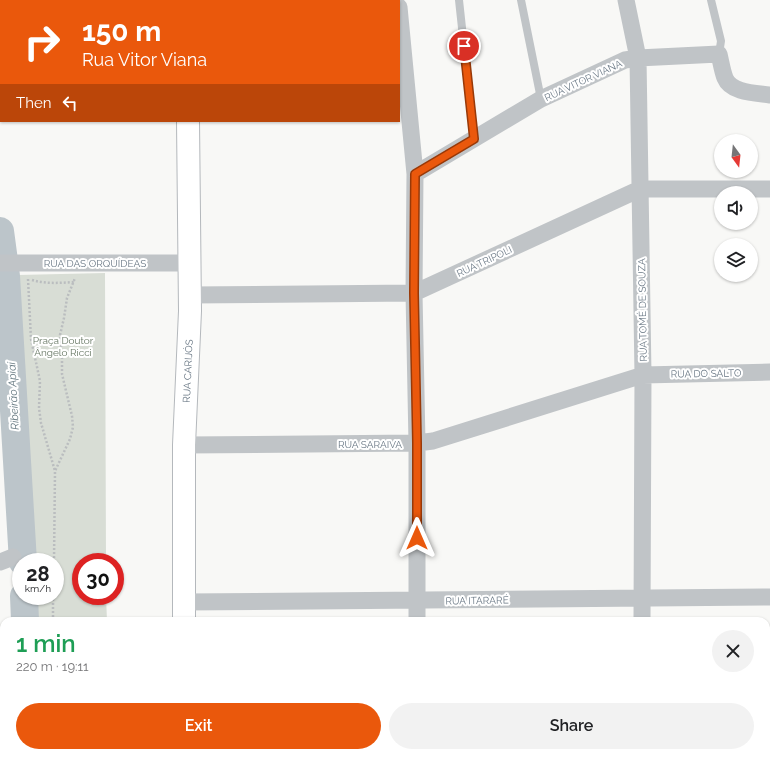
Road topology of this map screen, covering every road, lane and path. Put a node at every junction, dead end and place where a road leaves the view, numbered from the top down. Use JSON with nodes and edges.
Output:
{"nodes":[{"id":1,"x":459,"y":0,"type":"edge"},
{"id":2,"x":521,"y":0,"type":"edge"},
{"id":3,"x":626,"y":0,"type":"edge"},
{"id":4,"x":711,"y":0,"type":"edge"},
{"id":5,"x":400,"y":17,"type":"edge"},
{"id":6,"x":719,"y":54,"type":"junction"},
{"id":7,"x":638,"y":58,"type":"junction"},
{"id":8,"x":770,"y":95,"type":"edge"},
{"id":9,"x":541,"y":99,"type":"junction"},
{"id":10,"x":188,"y":122,"type":"edge"},
{"id":11,"x":474,"y":139,"type":"junction"},
{"id":12,"x":415,"y":174,"type":"junction"},
{"id":13,"x":640,"y":189,"type":"junction"},
{"id":14,"x":770,"y":189,"type":"edge"},
{"id":15,"x":4,"y":263,"type":"edge"},
{"id":16,"x":78,"y":263,"type":"junction"},
{"id":17,"x":190,"y":263,"type":"junction"},
{"id":18,"x":28,"y":279,"type":"dead end"},
{"id":19,"x":414,"y":293,"type":"junction"},
{"id":20,"x":190,"y":295,"type":"junction"},
{"id":21,"x":770,"y":372,"type":"edge"},
{"id":22,"x":642,"y":375,"type":"junction"},
{"id":23,"x":417,"y":443,"type":"junction"},
{"id":24,"x":184,"y":445,"type":"junction"},
{"id":25,"x":55,"y":471,"type":"junction"},
{"id":26,"x":54,"y":553,"type":"edge"},
{"id":27,"x":770,"y":597,"type":"edge"},
{"id":28,"x":642,"y":598,"type":"junction"},
{"id":29,"x":418,"y":600,"type":"junction"},
{"id":30,"x":53,"y":605,"type":"edge"},
{"id":31,"x":184,"y":612,"type":"edge"},
{"id":32,"x":53,"y":617,"type":"edge"},
{"id":33,"x":417,"y":617,"type":"edge"},
{"id":34,"x":642,"y":617,"type":"edge"}],
"edges":[{"from":1,"to":11,"type":"lane"},
{"from":2,"to":9,"type":"lane"},
{"from":3,"to":7,"type":"street","name":"RUA TOMÉ DE SOUZA"},
{"from":4,"to":6,"type":"lane"},
{"from":5,"to":12,"type":"street"},
{"from":6,"to":7,"type":"street","name":"RUA VITOR VIANA"},
{"from":6,"to":8,"type":"street"},
{"from":7,"to":9,"type":"street","name":"RUA VITOR VIANA"},
{"from":7,"to":13,"type":"street","name":"RUA TOMÉ DE SOUZA"},
{"from":9,"to":11,"type":"street","name":"RUA VITOR VIANA"},
{"from":10,"to":17,"type":"main road","name":"RUA CARIJÓS"},
{"from":11,"to":12,"type":"street","name":"RUA VITOR VIANA"},
{"from":12,"to":19,"type":"street"},
{"from":13,"to":14,"type":"street","name":"RUA TRIPOLI"},
{"from":13,"to":19,"type":"street","name":"RUA TRIPOLI"},
{"from":13,"to":22,"type":"street","name":"RUA TOMÉ DE SOUZA"},
{"from":15,"to":16,"type":"street","name":"RUA DAS ORQUÍDEAS"},
{"from":16,"to":17,"type":"street","name":"RUA DAS ORQUÍDEAS"},
{"from":16,"to":25,"type":"path"},
{"from":17,"to":20,"type":"main road","name":"RUA CARIJÓS"},
{"from":18,"to":25,"type":"path"},
{"from":19,"to":20,"type":"street","name":"RUA TRIPOLI"},
{"from":19,"to":23,"type":"street"},
{"from":20,"to":24,"type":"main road","name":"RUA CARIJÓS"},
{"from":21,"to":22,"type":"street","name":"RUA DO SALTO"},
{"from":22,"to":23,"type":"street","name":"RUA SARAIVA"},
{"from":22,"to":28,"type":"street","name":"RUA TOMÉ DE SOUZA"},
{"from":23,"to":24,"type":"street","name":"RUA SARAIVA"},
{"from":23,"to":29,"type":"street"},
{"from":24,"to":31,"type":"main road","name":"RUA CARIJÓS"},
{"from":25,"to":26,"type":"path"},
{"from":27,"to":28,"type":"street","name":"RUA ITARARÉ"},
{"from":28,"to":29,"type":"street","name":"RUA ITARARÉ"},
{"from":28,"to":34,"type":"street","name":"RUA TOMÉ DE SOUZA"},
{"from":29,"to":31,"type":"street","name":"RUA ITARARÉ"},
{"from":29,"to":33,"type":"street"},
{"from":30,"to":32,"type":"path"}]}
